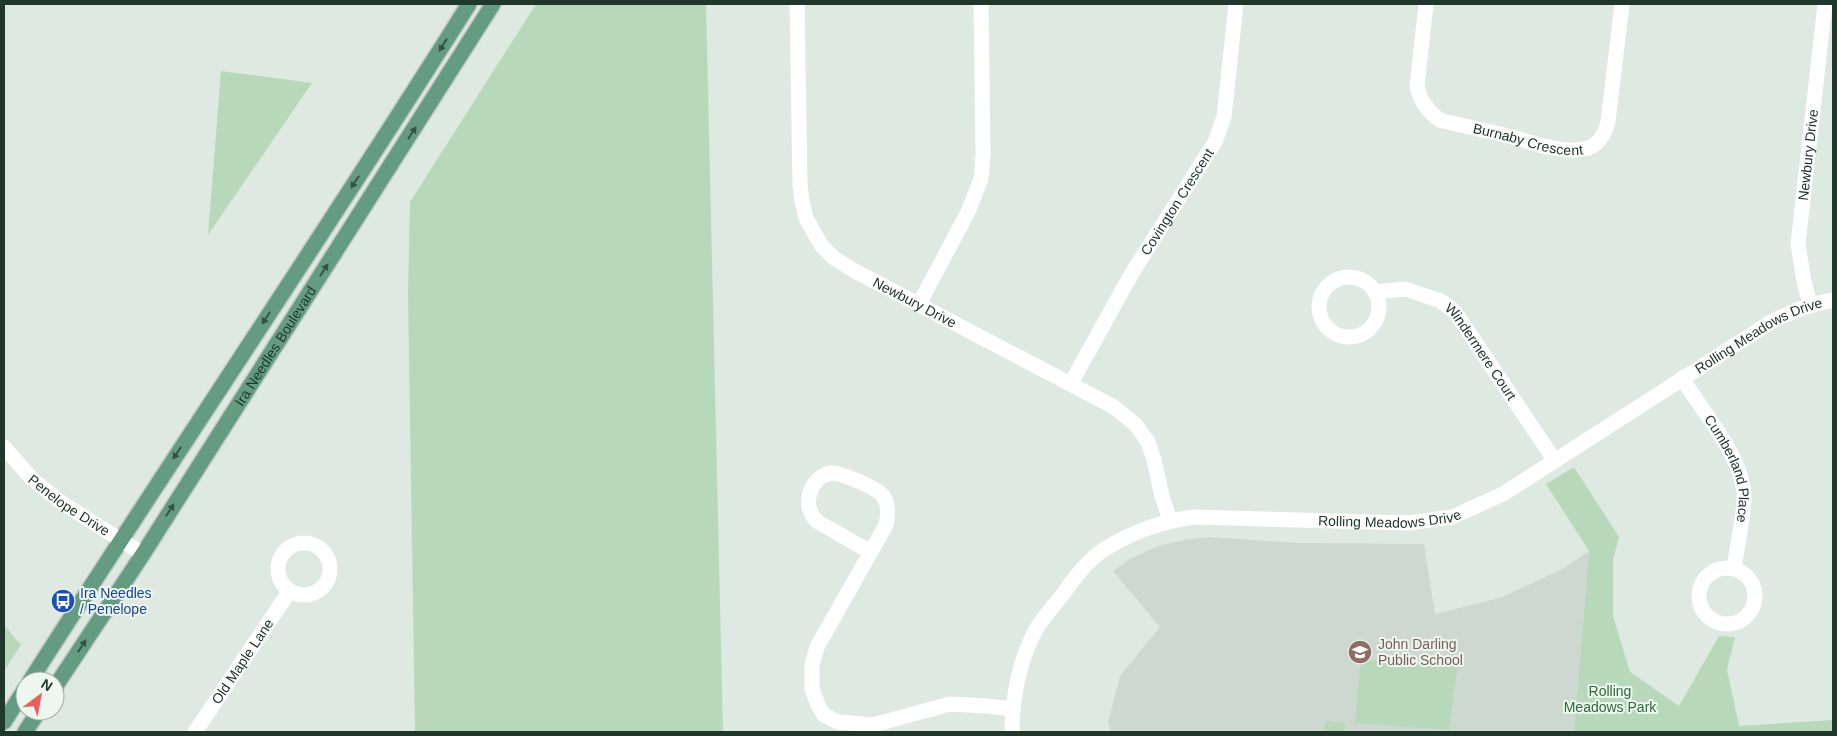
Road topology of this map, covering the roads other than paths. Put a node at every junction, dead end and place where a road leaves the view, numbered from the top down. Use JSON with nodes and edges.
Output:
{"nodes":[{"id":1,"x":469,"y":4,"type":"edge"},
{"id":2,"x":493,"y":4,"type":"edge"},
{"id":3,"x":797,"y":4,"type":"edge"},
{"id":4,"x":981,"y":4,"type":"edge"},
{"id":5,"x":1236,"y":4,"type":"edge"},
{"id":6,"x":1426,"y":4,"type":"edge"},
{"id":7,"x":1622,"y":4,"type":"edge"},
{"id":8,"x":1826,"y":4,"type":"edge"},
{"id":9,"x":1376,"y":292,"type":"junction"},
{"id":10,"x":1833,"y":300,"type":"edge"},
{"id":11,"x":919,"y":304,"type":"junction"},
{"id":12,"x":1810,"y":304,"type":"junction"},
{"id":13,"x":1682,"y":378,"type":"junction"},
{"id":14,"x":1071,"y":384,"type":"junction"},
{"id":15,"x":4,"y":447,"type":"edge"},
{"id":16,"x":1555,"y":461,"type":"junction"},
{"id":17,"x":1170,"y":520,"type":"junction"},
{"id":18,"x":120,"y":540,"type":"junction"},
{"id":19,"x":871,"y":552,"type":"junction"},
{"id":20,"x":143,"y":554,"type":"junction"},
{"id":21,"x":1734,"y":568,"type":"dead end"},
{"id":22,"x":289,"y":592,"type":"dead end"},
{"id":23,"x":36,"y":671,"type":"edge"},
{"id":24,"x":65,"y":672,"type":"edge"},
{"id":25,"x":15,"y":705,"type":"edge"},
{"id":26,"x":1012,"y":709,"type":"junction"},
{"id":27,"x":32,"y":721,"type":"edge"},
{"id":28,"x":4,"y":722,"type":"edge"},
{"id":29,"x":25,"y":732,"type":"edge"},
{"id":30,"x":195,"y":732,"type":"edge"},
{"id":31,"x":1012,"y":732,"type":"edge"}],
"edges":[{"from":1,"to":18,"type":"main road","name":"Ira Needles Boulevard","one_way":true},
{"from":20,"to":2,"type":"main road","name":"Ira Needles Boulevard","one_way":true},
{"from":3,"to":11,"type":"street","name":"Newbury Drive"},
{"from":4,"to":11,"type":"street"},
{"from":5,"to":14,"type":"street","name":"Covington Crescent"},
{"from":6,"to":7,"type":"street","name":"Burnaby Crescent"},
{"from":8,"to":12,"type":"street","name":"Newbury Drive"},
{"from":9,"to":9,"type":"street"},
{"from":9,"to":16,"type":"street","name":"Windermere Court"},
{"from":10,"to":12,"type":"street","name":"Rolling Meadows Drive"},
{"from":11,"to":14,"type":"street","name":"Newbury Drive"},
{"from":12,"to":13,"type":"street","name":"Rolling Meadows Drive"},
{"from":13,"to":16,"type":"street","name":"Rolling Meadows Drive"},
{"from":13,"to":21,"type":"street","name":"Cumberland Place"},
{"from":14,"to":17,"type":"street","name":"Newbury Drive"},
{"from":15,"to":18,"type":"street","name":"Penelope Drive"},
{"from":16,"to":17,"type":"street","name":"Rolling Meadows Drive"},
{"from":17,"to":26,"type":"street","name":"Rolling Meadows Drive"},
{"from":18,"to":20,"type":"street","name":"Penelope Drive"},
{"from":18,"to":23,"type":"main road","name":"Ira Needles Boulevard"},
{"from":19,"to":19,"type":"street"},
{"from":19,"to":26,"type":"street"},
{"from":24,"to":20,"type":"main road","name":"Ira Needles Boulevard","one_way":true},
{"from":22,"to":30,"type":"street","name":"Old Maple Lane"},
{"from":25,"to":28,"type":"main road"},
{"from":26,"to":31,"type":"street","name":"Rolling Meadows Drive"},
{"from":27,"to":29,"type":"main road"}]}
